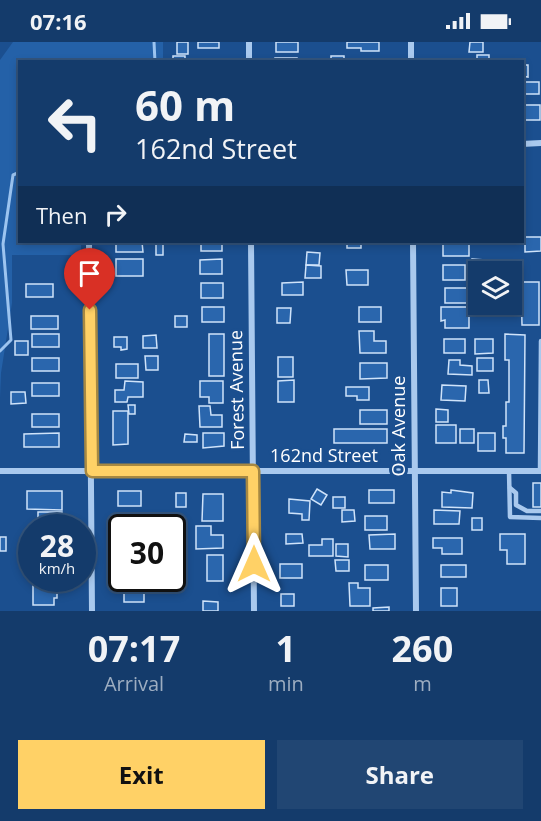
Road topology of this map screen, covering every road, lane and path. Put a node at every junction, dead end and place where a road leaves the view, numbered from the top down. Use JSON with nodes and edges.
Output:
{"nodes":[{"id":1,"x":249,"y":42,"type":"edge"},
{"id":2,"x":411,"y":42,"type":"edge"},
{"id":3,"x":249,"y":60,"type":"edge"},
{"id":4,"x":411,"y":60,"type":"edge"},
{"id":5,"x":541,"y":143,"type":"edge"},
{"id":6,"x":524,"y":144,"type":"edge"},
{"id":7,"x":89,"y":243,"type":"edge"},
{"id":8,"x":251,"y":243,"type":"edge"},
{"id":9,"x":413,"y":243,"type":"edge"},
{"id":10,"x":541,"y":340,"type":"edge"},
{"id":11,"x":541,"y":396,"type":"edge"},
{"id":12,"x":0,"y":471,"type":"edge"},
{"id":13,"x":92,"y":471,"type":"junction"},
{"id":14,"x":253,"y":471,"type":"junction"},
{"id":15,"x":415,"y":471,"type":"junction"},
{"id":16,"x":509,"y":471,"type":"junction"},
{"id":17,"x":540,"y":471,"type":"edge"},
{"id":18,"x":510,"y":488,"type":"junction"},
{"id":19,"x":541,"y":512,"type":"edge"},
{"id":20,"x":541,"y":518,"type":"edge"},
{"id":21,"x":92,"y":611,"type":"edge"},
{"id":22,"x":254,"y":611,"type":"edge"},
{"id":23,"x":416,"y":611,"type":"edge"}],
"edges":[{"from":1,"to":3,"type":"street"},
{"from":2,"to":4,"type":"street"},
{"from":5,"to":6,"type":"street"},
{"from":7,"to":13,"type":"street"},
{"from":8,"to":14,"type":"street","name":"Forest Avenue"},
{"from":9,"to":15,"type":"street","name":"Oak Avenue"},
{"from":10,"to":11,"type":"lane"},
{"from":11,"to":17,"type":"lane"},
{"from":12,"to":13,"type":"street","name":"162nd Street"},
{"from":13,"to":14,"type":"street","name":"162nd Street"},
{"from":13,"to":21,"type":"street"},
{"from":14,"to":15,"type":"street","name":"162nd Street"},
{"from":14,"to":22,"type":"street","name":"Forest Avenue"},
{"from":15,"to":16,"type":"street","name":"162nd Street"},
{"from":15,"to":23,"type":"street","name":"Oak Avenue"},
{"from":16,"to":17,"type":"street","name":"162nd Street"},
{"from":16,"to":18,"type":"lane"},
{"from":18,"to":19,"type":"lane"},
{"from":18,"to":20,"type":"lane"}]}
